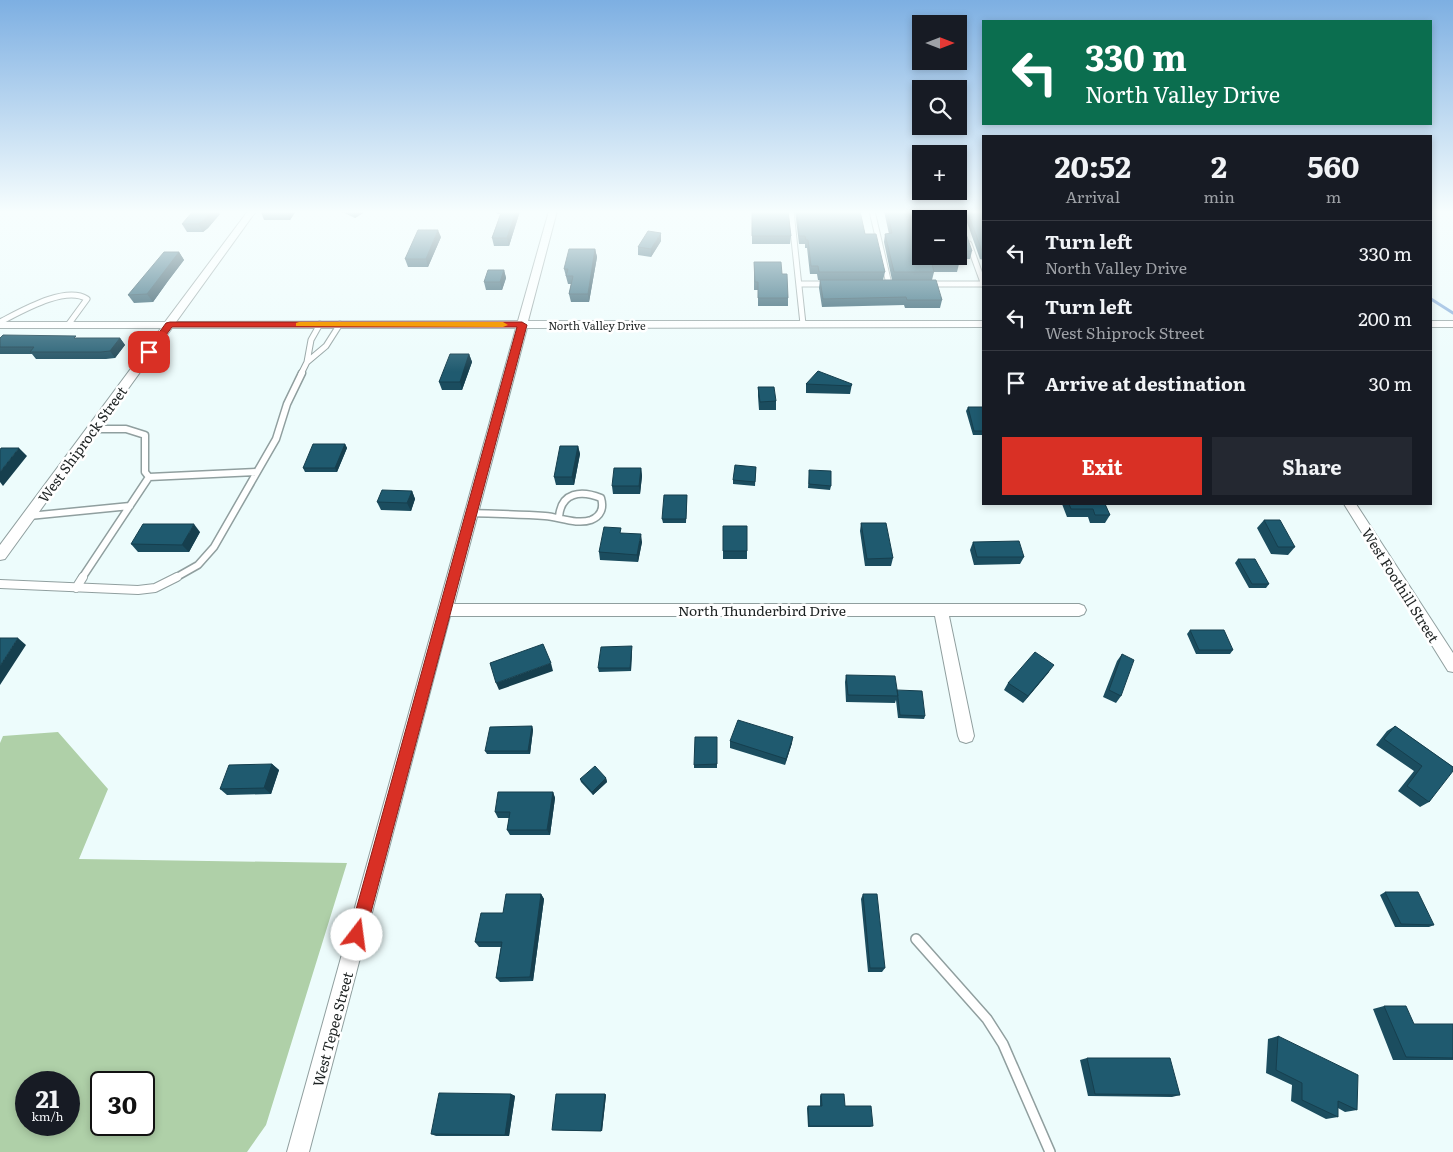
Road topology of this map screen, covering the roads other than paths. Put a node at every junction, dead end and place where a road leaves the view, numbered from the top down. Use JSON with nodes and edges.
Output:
{"nodes":[{"id":1,"x":213,"y":265,"type":"edge"},
{"id":2,"x":538,"y":265,"type":"edge"},
{"id":3,"x":797,"y":265,"type":"edge"},
{"id":4,"x":884,"y":265,"type":"edge"},
{"id":5,"x":977,"y":265,"type":"edge"},
{"id":6,"x":982,"y":278,"type":"edge"},
{"id":7,"x":799,"y":284,"type":"junction"},
{"id":8,"x":839,"y":284,"type":"edge"},
{"id":9,"x":878,"y":284,"type":"edge"},
{"id":10,"x":888,"y":284,"type":"junction"},
{"id":11,"x":895,"y":284,"type":"edge"},
{"id":12,"x":920,"y":284,"type":"edge"},
{"id":13,"x":982,"y":284,"type":"edge"},
{"id":14,"x":0,"y":323,"type":"edge"},
{"id":15,"x":170,"y":324,"type":"junction"},
{"id":16,"x":320,"y":324,"type":"junction"},
{"id":17,"x":340,"y":324,"type":"junction"},
{"id":18,"x":803,"y":324,"type":"junction"},
{"id":19,"x":982,"y":324,"type":"edge"},
{"id":20,"x":1432,"y":324,"type":"edge"},
{"id":21,"x":1453,"y":324,"type":"edge"},
{"id":22,"x":68,"y":325,"type":"junction"},
{"id":23,"x":522,"y":325,"type":"junction"},
{"id":24,"x":307,"y":362,"type":"junction"},
{"id":25,"x":93,"y":429,"type":"junction"},
{"id":26,"x":257,"y":472,"type":"junction"},
{"id":27,"x":149,"y":477,"type":"junction"},
{"id":28,"x":1351,"y":505,"type":"edge"},
{"id":29,"x":130,"y":506,"type":"junction"},
{"id":30,"x":471,"y":513,"type":"junction"},
{"id":31,"x":29,"y":516,"type":"junction"},
{"id":32,"x":559,"y":517,"type":"junction"},
{"id":33,"x":0,"y":556,"type":"edge"},
{"id":34,"x":0,"y":584,"type":"edge"},
{"id":35,"x":76,"y":588,"type":"junction"},
{"id":36,"x":445,"y":610,"type":"junction"},
{"id":37,"x":941,"y":610,"type":"junction"},
{"id":38,"x":1080,"y":610,"type":"dead end"},
{"id":39,"x":1453,"y":666,"type":"edge"},
{"id":40,"x":966,"y":736,"type":"dead end"},
{"id":41,"x":916,"y":939,"type":"dead end"},
{"id":42,"x":298,"y":1152,"type":"edge"},
{"id":43,"x":1050,"y":1152,"type":"edge"}],
"edges":[{"from":1,"to":15,"type":"street","name":"West Shiprock Street"},
{"from":2,"to":23,"type":"street","name":"West Tepee Street"},
{"from":3,"to":7,"type":"lane"},
{"from":4,"to":10,"type":"lane"},
{"from":5,"to":6,"type":"lane"},
{"from":7,"to":8,"type":"lane"},
{"from":7,"to":18,"type":"lane"},
{"from":9,"to":10,"type":"lane"},
{"from":10,"to":11,"type":"lane"},
{"from":12,"to":13,"type":"lane"},
{"from":14,"to":22,"type":"street","name":"North Valley Drive"},
{"from":14,"to":22,"type":"lane"},
{"from":15,"to":16,"type":"street","name":"North Valley Drive"},
{"from":15,"to":22,"type":"street","name":"North Valley Drive"},
{"from":15,"to":25,"type":"street","name":"West Shiprock Street"},
{"from":16,"to":17,"type":"street","name":"North Valley Drive"},
{"from":16,"to":24,"type":"lane"},
{"from":17,"to":23,"type":"street","name":"North Valley Drive"},
{"from":17,"to":24,"type":"lane"},
{"from":18,"to":19,"type":"street","name":"North Valley Drive"},
{"from":18,"to":23,"type":"street","name":"North Valley Drive"},
{"from":20,"to":21,"type":"street"},
{"from":23,"to":30,"type":"street","name":"West Tepee Street"},
{"from":24,"to":26,"type":"lane"},
{"from":25,"to":27,"type":"lane"},
{"from":25,"to":31,"type":"street","name":"West Shiprock Street"},
{"from":26,"to":27,"type":"lane"},
{"from":26,"to":35,"type":"lane"},
{"from":27,"to":29,"type":"lane"},
{"from":28,"to":39,"type":"street","name":"West Foothill Street"},
{"from":29,"to":31,"type":"lane"},
{"from":29,"to":35,"type":"lane"},
{"from":30,"to":32,"type":"lane"},
{"from":30,"to":36,"type":"street","name":"West Tepee Street"},
{"from":31,"to":33,"type":"street","name":"West Shiprock Street"},
{"from":32,"to":32,"type":"lane"},
{"from":34,"to":35,"type":"lane"},
{"from":36,"to":37,"type":"street","name":"North Thunderbird Drive"},
{"from":36,"to":42,"type":"street","name":"West Tepee Street"},
{"from":37,"to":38,"type":"street","name":"North Thunderbird Drive"},
{"from":37,"to":40,"type":"street"},
{"from":41,"to":43,"type":"lane"}]}
